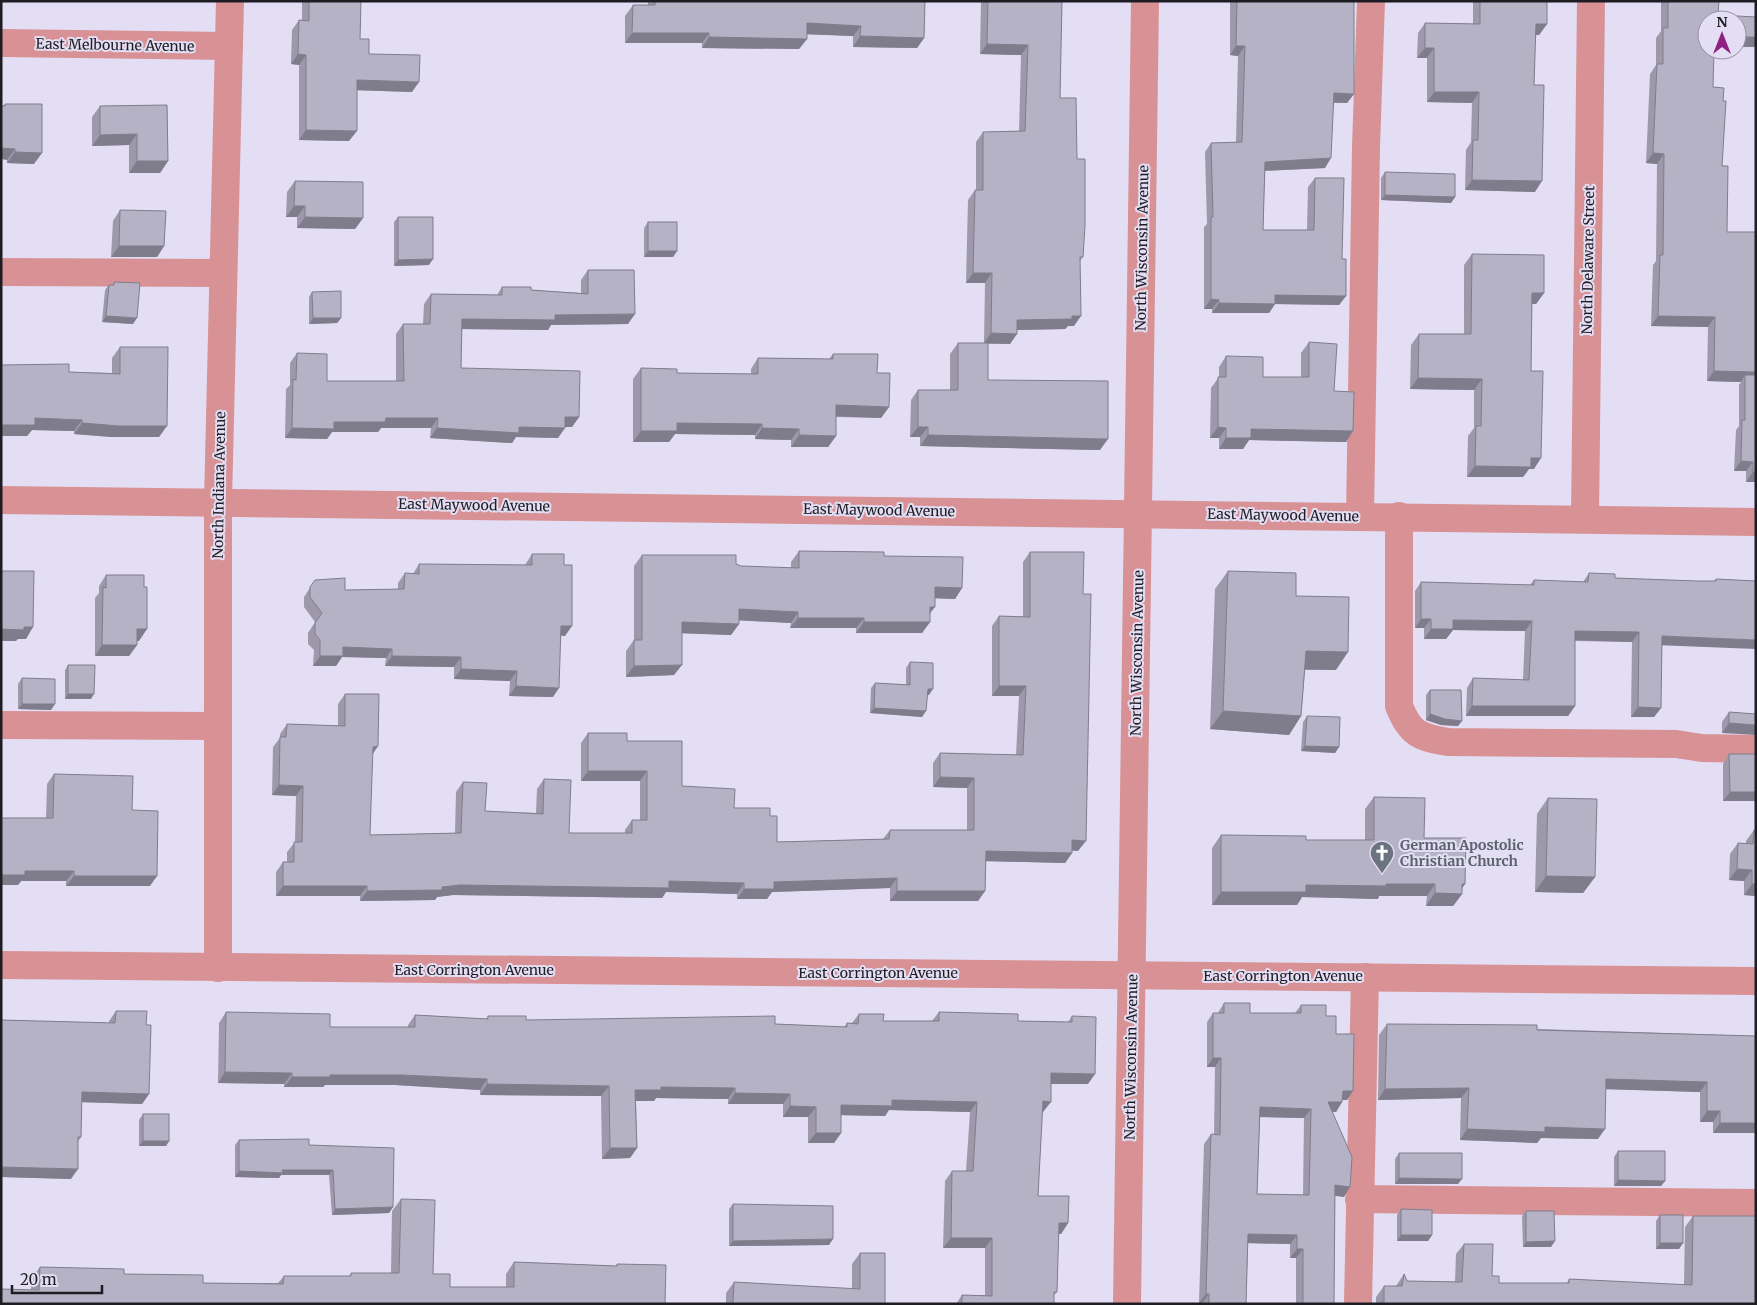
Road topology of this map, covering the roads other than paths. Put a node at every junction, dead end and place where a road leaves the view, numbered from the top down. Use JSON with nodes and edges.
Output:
{"nodes":[{"id":1,"x":230,"y":1,"type":"edge"},
{"id":2,"x":1145,"y":1,"type":"edge"},
{"id":3,"x":1371,"y":1,"type":"edge"},
{"id":4,"x":1591,"y":1,"type":"edge"},
{"id":5,"x":1,"y":44,"type":"edge"},
{"id":6,"x":229,"y":46,"type":"junction"},
{"id":7,"x":1,"y":272,"type":"edge"},
{"id":8,"x":223,"y":273,"type":"junction"},
{"id":9,"x":1,"y":500,"type":"edge"},
{"id":10,"x":218,"y":502,"type":"junction"},
{"id":11,"x":1139,"y":513,"type":"junction"},
{"id":12,"x":1360,"y":516,"type":"junction"},
{"id":13,"x":1399,"y":516,"type":"junction"},
{"id":14,"x":1585,"y":518,"type":"junction"},
{"id":15,"x":1756,"y":522,"type":"edge"},
{"id":16,"x":1,"y":725,"type":"edge"},
{"id":17,"x":218,"y":726,"type":"junction"},
{"id":18,"x":1756,"y":749,"type":"edge"},
{"id":19,"x":1,"y":965,"type":"edge"},
{"id":20,"x":218,"y":968,"type":"junction"},
{"id":21,"x":1132,"y":975,"type":"junction"},
{"id":22,"x":1365,"y":977,"type":"junction"},
{"id":23,"x":1756,"y":981,"type":"edge"},
{"id":24,"x":1359,"y":1199,"type":"junction"},
{"id":25,"x":1756,"y":1203,"type":"edge"},
{"id":26,"x":1127,"y":1304,"type":"edge"},
{"id":27,"x":1358,"y":1304,"type":"edge"}],
"edges":[{"from":1,"to":6,"type":"street","name":"North Indiana Avenue"},
{"from":2,"to":11,"type":"street","name":"North Wisconsin Avenue"},
{"from":3,"to":12,"type":"street"},
{"from":4,"to":14,"type":"street","name":"North Delaware Street"},
{"from":5,"to":6,"type":"street","name":"East Melbourne Avenue"},
{"from":6,"to":8,"type":"street","name":"North Indiana Avenue"},
{"from":7,"to":8,"type":"street"},
{"from":8,"to":10,"type":"street","name":"North Indiana Avenue"},
{"from":9,"to":10,"type":"street","name":"East Maywood Avenue"},
{"from":10,"to":11,"type":"street","name":"East Maywood Avenue"},
{"from":10,"to":17,"type":"street","name":"North Indiana Avenue"},
{"from":11,"to":12,"type":"street","name":"East Maywood Avenue"},
{"from":11,"to":21,"type":"street","name":"North Wisconsin Avenue"},
{"from":12,"to":13,"type":"street","name":"East Maywood Avenue"},
{"from":13,"to":14,"type":"street","name":"East Maywood Avenue"},
{"from":13,"to":18,"type":"street"},
{"from":14,"to":15,"type":"street","name":"East Maywood Avenue"},
{"from":16,"to":17,"type":"street"},
{"from":17,"to":20,"type":"street","name":"North Indiana Avenue"},
{"from":19,"to":20,"type":"street","name":"East Corrington Avenue"},
{"from":20,"to":21,"type":"street","name":"East Corrington Avenue"},
{"from":21,"to":22,"type":"street","name":"East Corrington Avenue"},
{"from":21,"to":26,"type":"street","name":"North Wisconsin Avenue"},
{"from":22,"to":23,"type":"street","name":"East Corrington Avenue"},
{"from":22,"to":24,"type":"street"},
{"from":24,"to":25,"type":"street"},
{"from":24,"to":27,"type":"street"}]}
